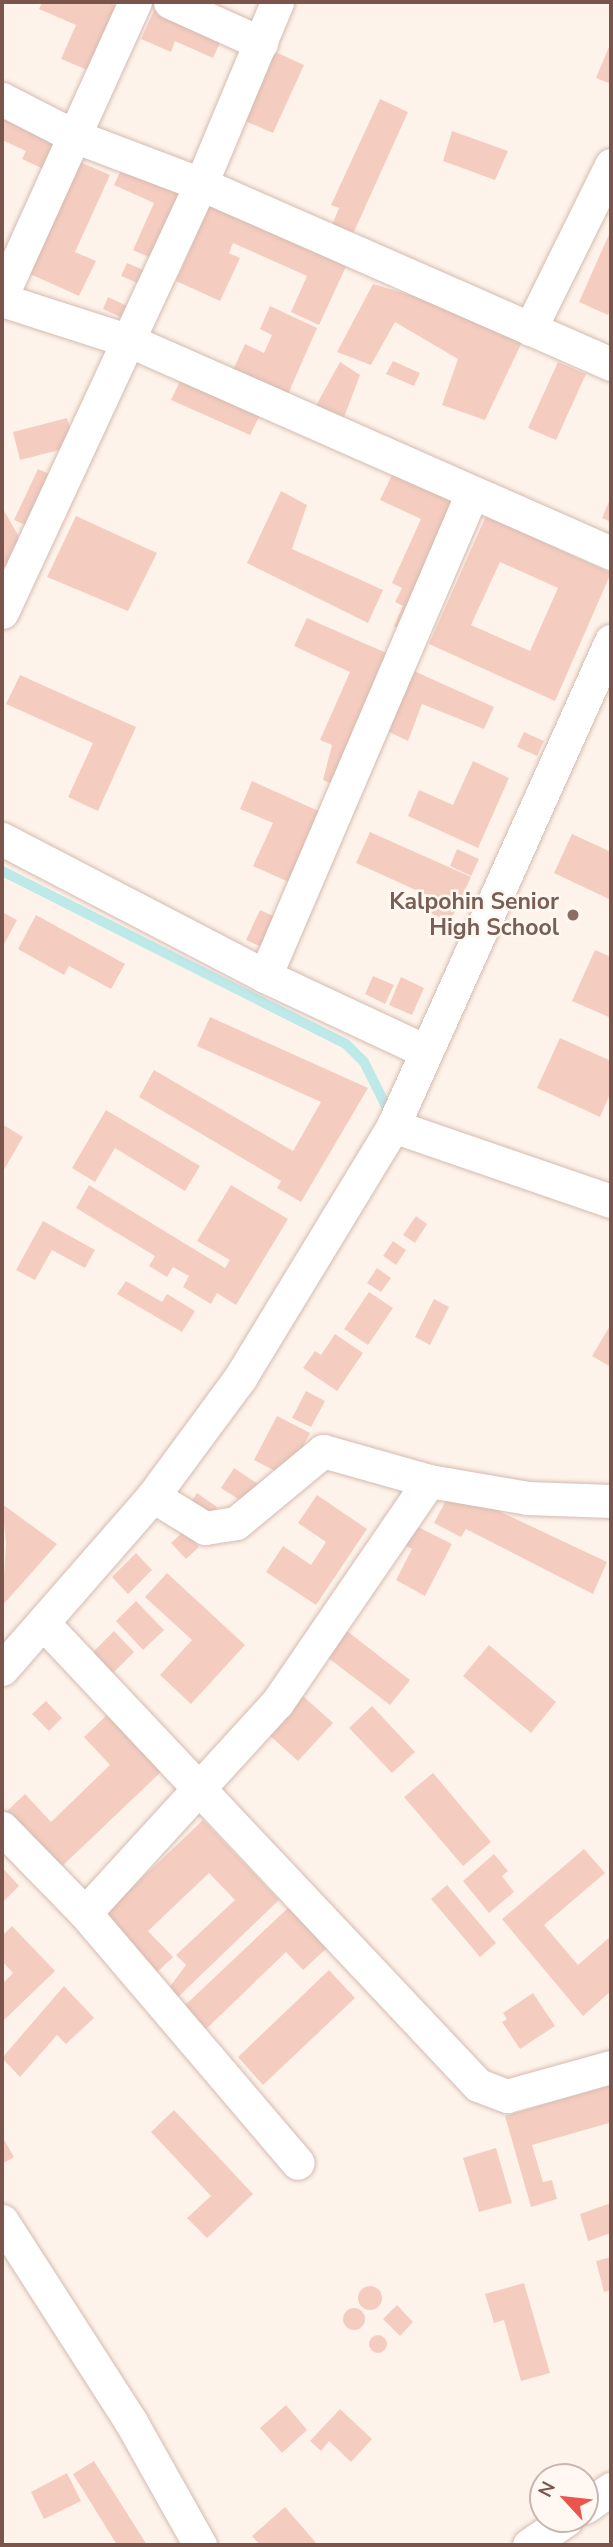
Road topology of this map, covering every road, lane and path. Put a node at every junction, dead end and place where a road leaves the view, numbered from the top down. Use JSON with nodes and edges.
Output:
{"nodes":[{"id":1,"x":135,"y":2,"type":"edge"},
{"id":2,"x":170,"y":2,"type":"edge"},
{"id":3,"x":277,"y":2,"type":"edge"},
{"id":4,"x":261,"y":43,"type":"junction"},
{"id":5,"x":2,"y":99,"type":"edge"},
{"id":6,"x":74,"y":136,"type":"junction"},
{"id":7,"x":610,"y":170,"type":"edge"},
{"id":8,"x":201,"y":184,"type":"junction"},
{"id":9,"x":2,"y":298,"type":"edge"},
{"id":10,"x":530,"y":329,"type":"junction"},
{"id":11,"x":130,"y":341,"type":"junction"},
{"id":12,"x":611,"y":364,"type":"edge"},
{"id":13,"x":472,"y":493,"type":"junction"},
{"id":14,"x":611,"y":553,"type":"edge"},
{"id":15,"x":2,"y":612,"type":"edge"},
{"id":16,"x":611,"y":641,"type":"edge"},
{"id":17,"x":2,"y":839,"type":"edge"},
{"id":18,"x":265,"y":976,"type":"junction"},
{"id":19,"x":423,"y":1050,"type":"junction"},
{"id":20,"x":393,"y":1126,"type":"junction"},
{"id":21,"x":611,"y":1201,"type":"edge"},
{"id":22,"x":429,"y":1481,"type":"junction"},
{"id":23,"x":153,"y":1496,"type":"junction"},
{"id":24,"x":611,"y":1500,"type":"edge"},
{"id":25,"x":44,"y":1624,"type":"junction"},
{"id":26,"x":2,"y":1669,"type":"edge"},
{"id":27,"x":199,"y":1786,"type":"junction"},
{"id":28,"x":2,"y":1828,"type":"edge"},
{"id":29,"x":85,"y":1913,"type":"junction"},
{"id":30,"x":611,"y":2067,"type":"edge"},
{"id":31,"x":298,"y":2163,"type":"dead end"},
{"id":32,"x":2,"y":2221,"type":"edge"},
{"id":33,"x":546,"y":2533,"type":"edge"},
{"id":34,"x":200,"y":2545,"type":"edge"},
{"id":35,"x":528,"y":2545,"type":"edge"}],
"edges":[{"from":1,"to":6,"type":"street"},
{"from":2,"to":4,"type":"street"},
{"from":3,"to":4,"type":"street"},
{"from":4,"to":8,"type":"street"},
{"from":5,"to":6,"type":"street"},
{"from":6,"to":8,"type":"street"},
{"from":6,"to":9,"type":"street"},
{"from":7,"to":10,"type":"street"},
{"from":8,"to":10,"type":"street"},
{"from":8,"to":11,"type":"street"},
{"from":9,"to":11,"type":"street"},
{"from":10,"to":12,"type":"street"},
{"from":11,"to":13,"type":"street"},
{"from":11,"to":15,"type":"street"},
{"from":13,"to":14,"type":"street"},
{"from":13,"to":18,"type":"street"},
{"from":16,"to":19,"type":"street"},
{"from":17,"to":18,"type":"street"},
{"from":18,"to":19,"type":"street"},
{"from":19,"to":20,"type":"street"},
{"from":20,"to":21,"type":"street"},
{"from":20,"to":23,"type":"street"},
{"from":22,"to":23,"type":"street"},
{"from":22,"to":24,"type":"street"},
{"from":22,"to":27,"type":"street"},
{"from":23,"to":25,"type":"street"},
{"from":25,"to":26,"type":"street"},
{"from":25,"to":27,"type":"street"},
{"from":27,"to":29,"type":"street"},
{"from":27,"to":30,"type":"street"},
{"from":28,"to":29,"type":"street"},
{"from":29,"to":31,"type":"street"},
{"from":32,"to":34,"type":"street"},
{"from":33,"to":35,"type":"street"}]}
